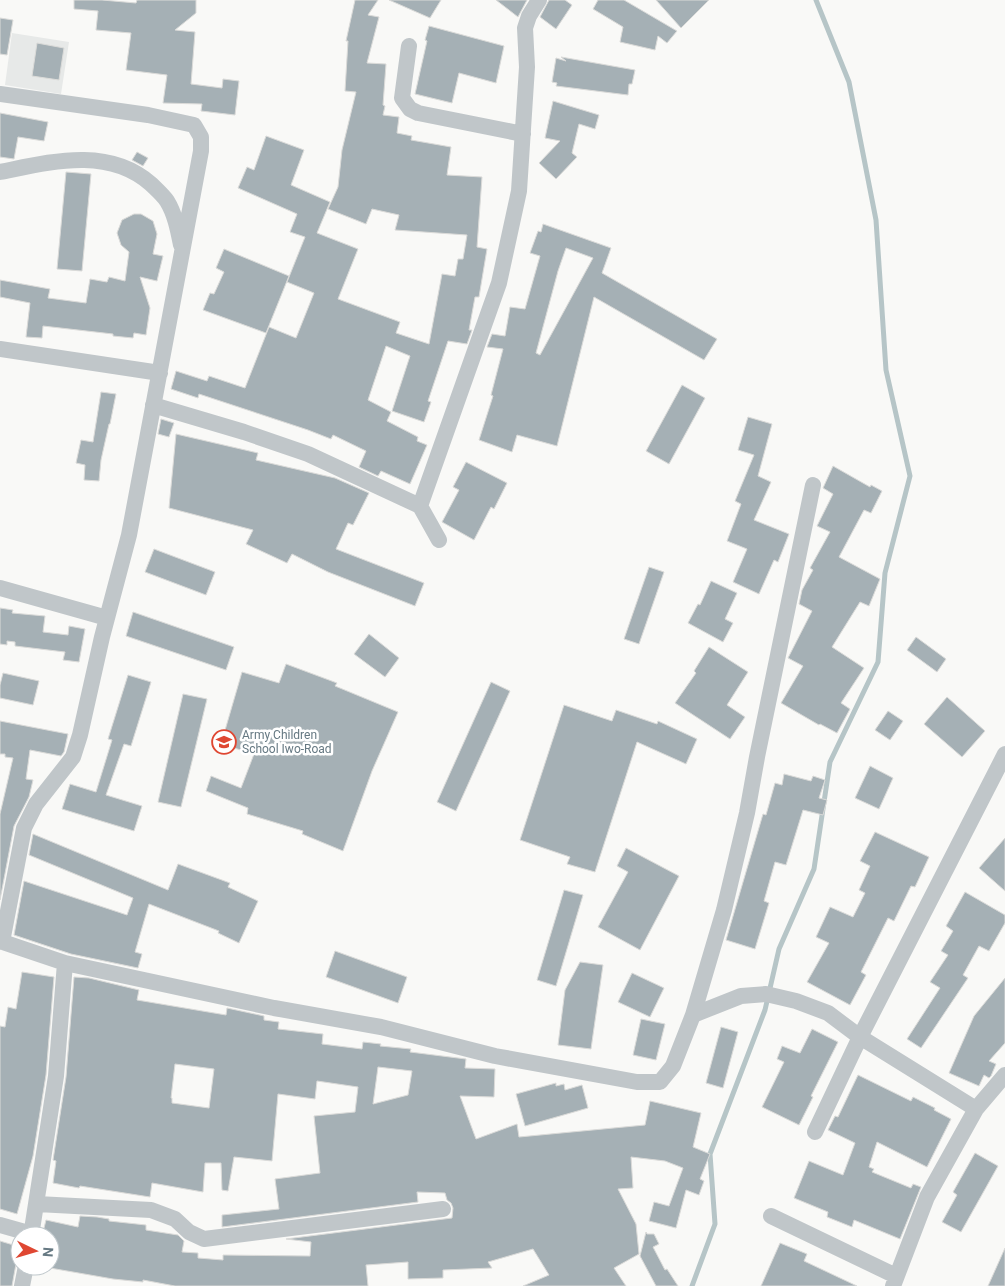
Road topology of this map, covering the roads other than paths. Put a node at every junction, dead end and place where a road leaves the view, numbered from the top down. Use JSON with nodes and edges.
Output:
{"nodes":[{"id":1,"x":539,"y":0,"type":"edge"},
{"id":2,"x":409,"y":46,"type":"dead end"},
{"id":3,"x":0,"y":94,"type":"edge"},
{"id":4,"x":523,"y":134,"type":"junction"},
{"id":5,"x":0,"y":172,"type":"edge"},
{"id":6,"x":182,"y":252,"type":"junction"},
{"id":7,"x":0,"y":349,"type":"edge"},
{"id":8,"x":160,"y":373,"type":"junction"},
{"id":9,"x":153,"y":405,"type":"junction"},
{"id":10,"x":813,"y":485,"type":"dead end"},
{"id":11,"x":420,"y":506,"type":"junction"},
{"id":12,"x":438,"y":540,"type":"dead end"},
{"id":13,"x":0,"y":588,"type":"edge"},
{"id":14,"x":107,"y":618,"type":"junction"},
{"id":15,"x":1005,"y":754,"type":"edge"},
{"id":16,"x":1,"y":942,"type":"edge"},
{"id":17,"x":66,"y":963,"type":"junction"},
{"id":18,"x":693,"y":1015,"type":"junction"},
{"id":19,"x":860,"y":1037,"type":"junction"},
{"id":20,"x":1005,"y":1075,"type":"edge"},
{"id":21,"x":976,"y":1109,"type":"junction"},
{"id":22,"x":815,"y":1132,"type":"dead end"},
{"id":23,"x":37,"y":1204,"type":"junction"},
{"id":24,"x":444,"y":1209,"type":"dead end"},
{"id":25,"x":771,"y":1216,"type":"dead end"},
{"id":26,"x":33,"y":1226,"type":"edge"},
{"id":27,"x":894,"y":1281,"type":"edge"}],
"edges":[{"from":1,"to":4,"type":"street"},
{"from":2,"to":4,"type":"street"},
{"from":3,"to":6,"type":"street"},
{"from":4,"to":11,"type":"street"},
{"from":5,"to":6,"type":"street"},
{"from":6,"to":8,"type":"street"},
{"from":7,"to":8,"type":"street"},
{"from":8,"to":9,"type":"street"},
{"from":9,"to":11,"type":"street"},
{"from":9,"to":14,"type":"street"},
{"from":10,"to":18,"type":"street"},
{"from":11,"to":12,"type":"street"},
{"from":13,"to":14,"type":"street"},
{"from":14,"to":16,"type":"street"},
{"from":15,"to":19,"type":"street"},
{"from":16,"to":17,"type":"street"},
{"from":17,"to":18,"type":"street"},
{"from":17,"to":23,"type":"street"},
{"from":18,"to":19,"type":"street"},
{"from":19,"to":21,"type":"street"},
{"from":19,"to":22,"type":"street"},
{"from":20,"to":21,"type":"street"},
{"from":21,"to":27,"type":"street"},
{"from":23,"to":24,"type":"street"},
{"from":23,"to":26,"type":"street"},
{"from":25,"to":27,"type":"street"}]}
